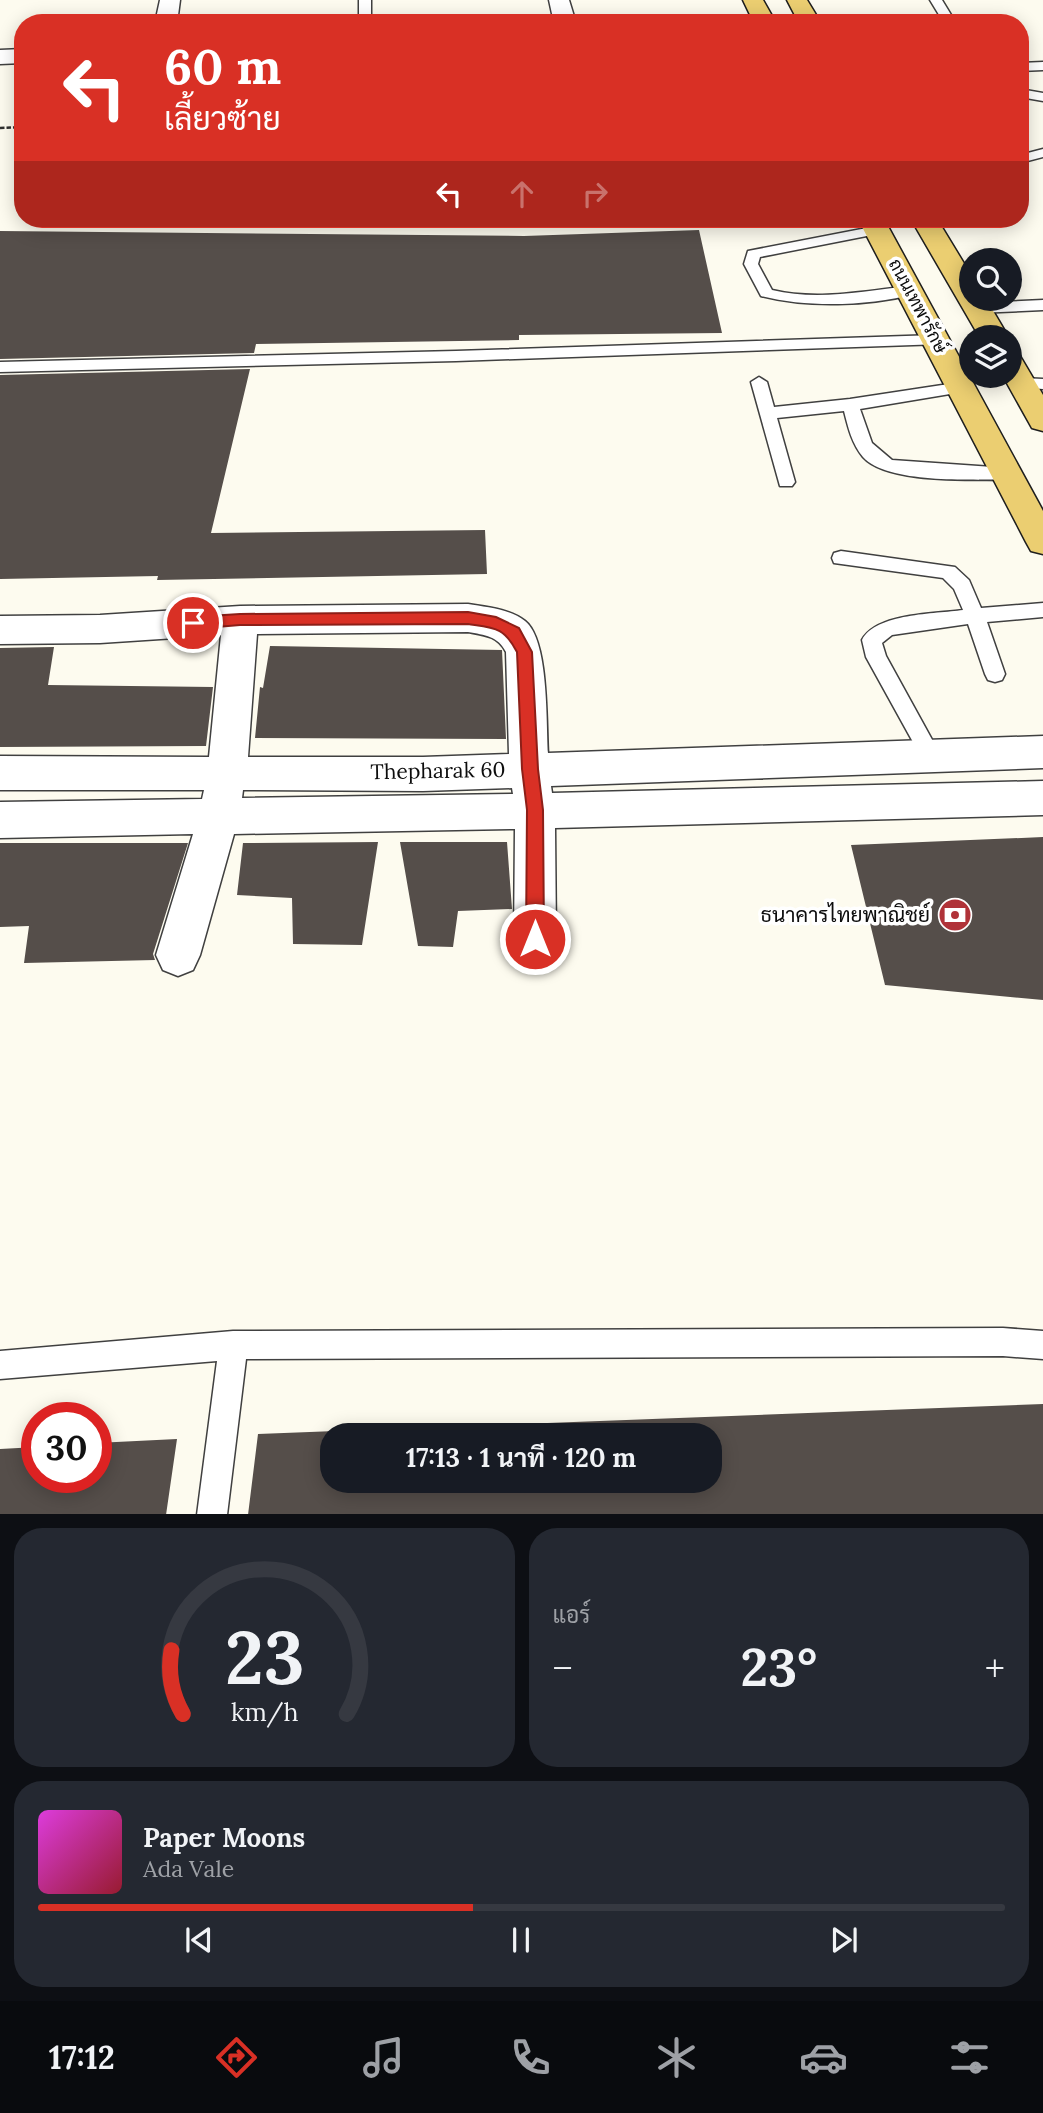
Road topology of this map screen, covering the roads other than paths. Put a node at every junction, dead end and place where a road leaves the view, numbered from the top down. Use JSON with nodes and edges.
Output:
{"nodes":[{"id":1,"x":858,"y":228,"type":"edge"},
{"id":2,"x":876,"y":228,"type":"edge"},
{"id":3,"x":929,"y":228,"type":"edge"},
{"id":4,"x":959,"y":278,"type":"edge"},
{"id":5,"x":910,"y":291,"type":"junction"},
{"id":6,"x":1022,"y":304,"type":"edge"},
{"id":7,"x":1043,"y":305,"type":"edge"},
{"id":8,"x":936,"y":340,"type":"junction"},
{"id":9,"x":0,"y":367,"type":"edge"},
{"id":10,"x":1025,"y":377,"type":"edge"},
{"id":11,"x":759,"y":382,"type":"dead end"},
{"id":12,"x":959,"y":382,"type":"edge"},
{"id":13,"x":959,"y":387,"type":"edge"},
{"id":14,"x":963,"y":388,"type":"edge"},
{"id":15,"x":850,"y":405,"type":"junction"},
{"id":16,"x":767,"y":412,"type":"junction"},
{"id":17,"x":1043,"y":421,"type":"edge"},
{"id":18,"x":1007,"y":474,"type":"junction"},
{"id":19,"x":786,"y":482,"type":"dead end"},
{"id":20,"x":1043,"y":542,"type":"edge"},
{"id":21,"x":841,"y":558,"type":"dead end"},
{"id":22,"x":1043,"y":610,"type":"edge"},
{"id":23,"x":975,"y":616,"type":"junction"},
{"id":24,"x":240,"y":620,"type":"junction"},
{"id":25,"x":0,"y":630,"type":"edge"},
{"id":26,"x":995,"y":674,"type":"dead end"},
{"id":27,"x":1043,"y":752,"type":"edge"},
{"id":28,"x":931,"y":756,"type":"junction"},
{"id":29,"x":700,"y":764,"type":"junction"},
{"id":30,"x":530,"y":769,"type":"junction"},
{"id":31,"x":227,"y":772,"type":"junction"},
{"id":32,"x":0,"y":773,"type":"edge"},
{"id":33,"x":1043,"y":798,"type":"edge"},
{"id":34,"x":705,"y":808,"type":"junction"},
{"id":35,"x":535,"y":810,"type":"junction"},
{"id":36,"x":219,"y":815,"type":"junction"},
{"id":37,"x":0,"y":820,"type":"edge"},
{"id":38,"x":535,"y":939,"type":"dead end"},
{"id":39,"x":178,"y":955,"type":"dead end"},
{"id":40,"x":233,"y":1345,"type":"junction"},
{"id":41,"x":1043,"y":1345,"type":"edge"},
{"id":42,"x":0,"y":1365,"type":"edge"},
{"id":43,"x":212,"y":1514,"type":"edge"}],
"edges":[{"from":1,"to":5,"type":"lane"},
{"from":2,"to":5,"type":"main road","name":"ถนนเทพารักษ์"},
{"from":3,"to":4,"type":"main road"},
{"from":5,"to":8,"type":"main road","name":"ถนนเทพารักษ์"},
{"from":6,"to":7,"type":"lane"},
{"from":8,"to":9,"type":"lane"},
{"from":8,"to":12,"type":"main road","name":"ถนนเทพารักษ์"},
{"from":10,"to":17,"type":"main road"},
{"from":11,"to":16,"type":"lane"},
{"from":13,"to":15,"type":"lane"},
{"from":14,"to":18,"type":"main road","name":"ถนนเทพารักษ์"},
{"from":15,"to":16,"type":"lane"},
{"from":15,"to":18,"type":"lane"},
{"from":16,"to":19,"type":"lane"},
{"from":18,"to":20,"type":"main road","name":"ถนนเทพารักษ์"},
{"from":21,"to":23,"type":"lane"},
{"from":22,"to":23,"type":"lane"},
{"from":23,"to":26,"type":"lane"},
{"from":23,"to":28,"type":"lane"},
{"from":24,"to":25,"type":"street"},
{"from":24,"to":30,"type":"street"},
{"from":24,"to":31,"type":"street"},
{"from":27,"to":28,"type":"street","name":"Thepharak 60"},
{"from":28,"to":29,"type":"street","name":"Thepharak 60"},
{"from":29,"to":30,"type":"street","name":"Thepharak 60"},
{"from":29,"to":34,"type":"street"},
{"from":30,"to":31,"type":"street","name":"Thepharak 60"},
{"from":30,"to":35,"type":"street"},
{"from":31,"to":32,"type":"street","name":"Thepharak 60"},
{"from":31,"to":36,"type":"street"},
{"from":33,"to":34,"type":"street","name":"Thepharak 60"},
{"from":34,"to":35,"type":"street","name":"Thepharak 60"},
{"from":35,"to":36,"type":"street","name":"Thepharak 60"},
{"from":35,"to":38,"type":"street"},
{"from":36,"to":37,"type":"street","name":"Thepharak 60"},
{"from":36,"to":39,"type":"street"},
{"from":40,"to":41,"type":"lane"},
{"from":40,"to":42,"type":"lane"},
{"from":40,"to":43,"type":"lane"}]}
